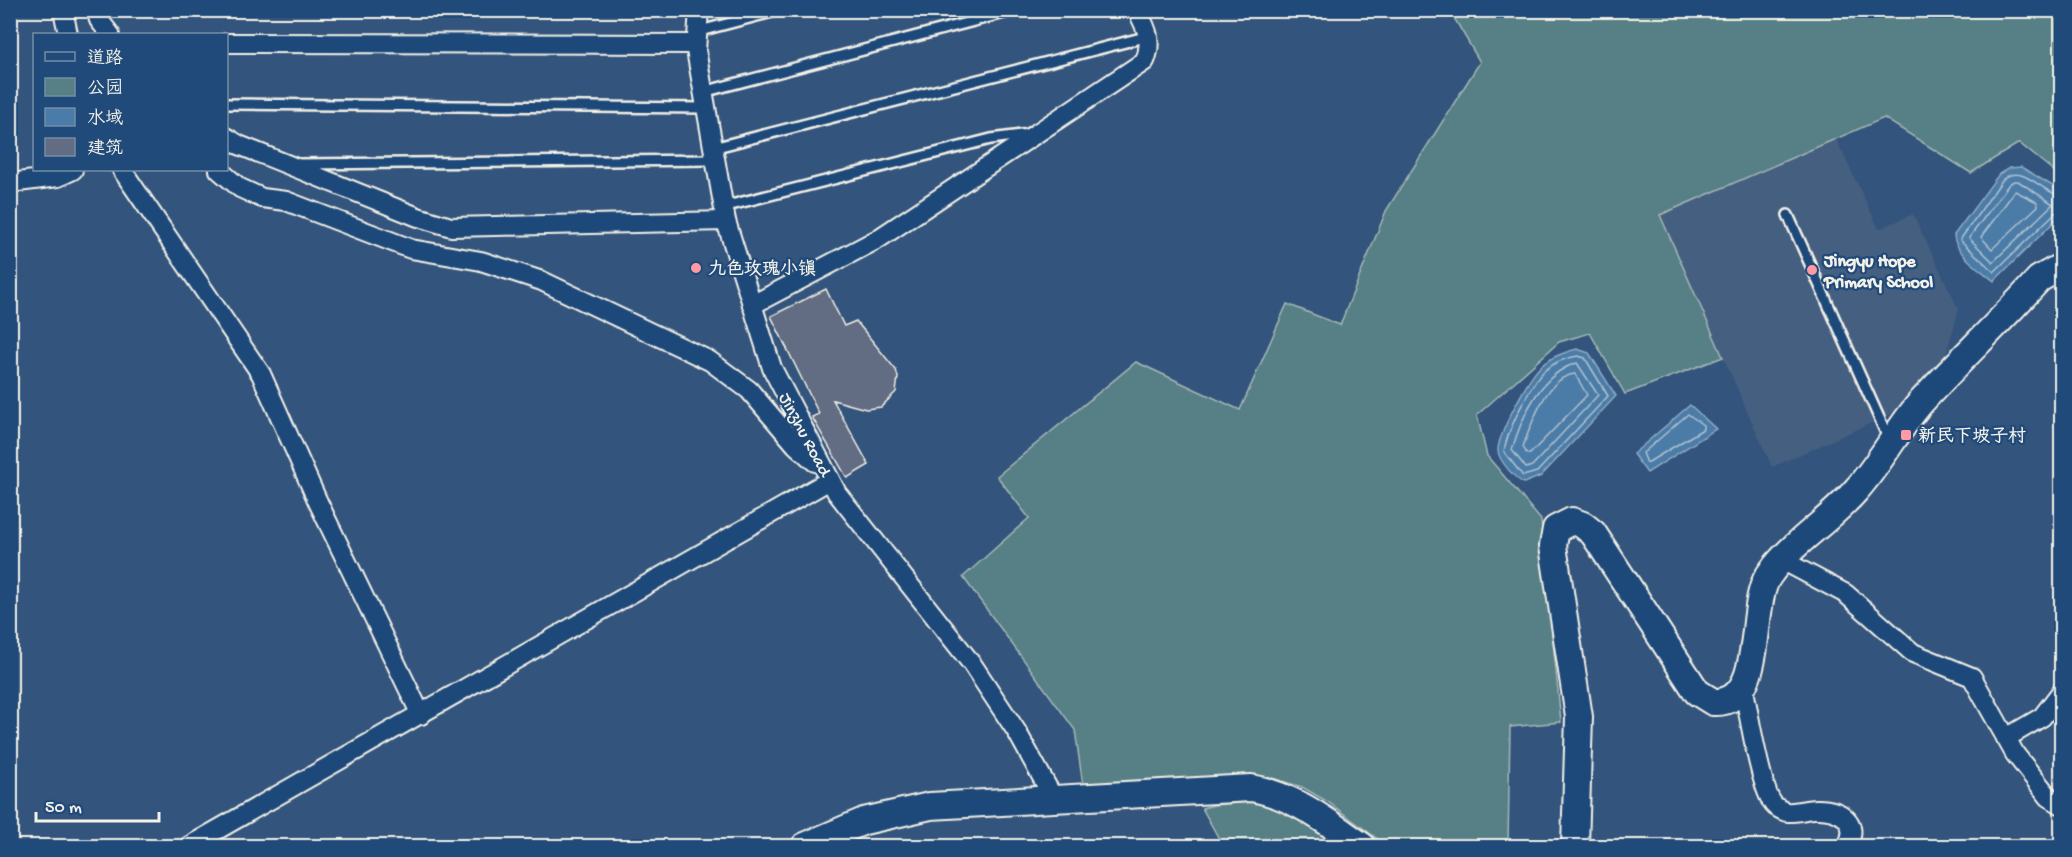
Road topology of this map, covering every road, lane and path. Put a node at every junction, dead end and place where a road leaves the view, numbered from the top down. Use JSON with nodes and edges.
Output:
{"nodes":[{"id":1,"x":63,"y":10,"type":"edge"},
{"id":2,"x":96,"y":10,"type":"edge"},
{"id":3,"x":699,"y":10,"type":"edge"},
{"id":4,"x":780,"y":10,"type":"edge"},
{"id":5,"x":1016,"y":10,"type":"edge"},
{"id":6,"x":1137,"y":10,"type":"edge"},
{"id":7,"x":68,"y":33,"type":"edge"},
{"id":8,"x":109,"y":33,"type":"edge"},
{"id":9,"x":1149,"y":36,"type":"junction"},
{"id":10,"x":696,"y":38,"type":"junction"},
{"id":11,"x":228,"y":43,"type":"edge"},
{"id":12,"x":705,"y":100,"type":"junction"},
{"id":13,"x":228,"y":104,"type":"edge"},
{"id":14,"x":1037,"y":132,"type":"junction"},
{"id":15,"x":228,"y":138,"type":"edge"},
{"id":16,"x":714,"y":154,"type":"junction"},
{"id":17,"x":292,"y":166,"type":"junction"},
{"id":18,"x":71,"y":171,"type":"edge"},
{"id":19,"x":123,"y":171,"type":"edge"},
{"id":20,"x":220,"y":171,"type":"edge"},
{"id":21,"x":10,"y":183,"type":"edge"},
{"id":22,"x":724,"y":214,"type":"junction"},
{"id":23,"x":1788,"y":215,"type":"dead end"},
{"id":24,"x":2061,"y":266,"type":"edge"},
{"id":25,"x":752,"y":305,"type":"junction"},
{"id":26,"x":1891,"y":444,"type":"junction"},
{"id":27,"x":828,"y":476,"type":"junction"},
{"id":28,"x":1782,"y":560,"type":"junction"},
{"id":29,"x":1743,"y":686,"type":"junction"},
{"id":30,"x":2061,"y":691,"type":"edge"},
{"id":31,"x":422,"y":715,"type":"junction"},
{"id":32,"x":2006,"y":738,"type":"junction"},
{"id":33,"x":1054,"y":799,"type":"junction"},
{"id":34,"x":2061,"y":805,"type":"edge"},
{"id":35,"x":189,"y":846,"type":"edge"},
{"id":36,"x":805,"y":846,"type":"edge"},
{"id":37,"x":1362,"y":846,"type":"edge"},
{"id":38,"x":1575,"y":846,"type":"edge"},
{"id":39,"x":1847,"y":846,"type":"edge"}],
"edges":[{"from":1,"to":7,"type":"street"},
{"from":2,"to":8,"type":"street"},
{"from":3,"to":10,"type":"street","name":"Jinzhu Road"},
{"from":4,"to":10,"type":"lane"},
{"from":5,"to":12,"type":"lane"},
{"from":6,"to":9,"type":"street"},
{"from":9,"to":14,"type":"street"},
{"from":9,"to":16,"type":"lane"},
{"from":10,"to":11,"type":"street"},
{"from":10,"to":12,"type":"street","name":"Jinzhu Road"},
{"from":12,"to":13,"type":"lane"},
{"from":12,"to":16,"type":"street","name":"Jinzhu Road"},
{"from":14,"to":22,"type":"lane"},
{"from":14,"to":25,"type":"street"},
{"from":15,"to":17,"type":"street"},
{"from":16,"to":17,"type":"lane"},
{"from":16,"to":22,"type":"street","name":"Jinzhu Road"},
{"from":17,"to":22,"type":"street"},
{"from":18,"to":21,"type":"street"},
{"from":19,"to":31,"type":"street"},
{"from":20,"to":27,"type":"street"},
{"from":22,"to":25,"type":"street","name":"Jinzhu Road"},
{"from":23,"to":26,"type":"lane"},
{"from":24,"to":26,"type":"main road"},
{"from":25,"to":27,"type":"street","name":"Jinzhu Road"},
{"from":26,"to":28,"type":"main road"},
{"from":27,"to":31,"type":"street"},
{"from":27,"to":33,"type":"street","name":"Jinzhu Road"},
{"from":28,"to":29,"type":"main road"},
{"from":28,"to":32,"type":"street"},
{"from":29,"to":38,"type":"main road"},
{"from":29,"to":39,"type":"street"},
{"from":30,"to":32,"type":"street"},
{"from":31,"to":35,"type":"street"},
{"from":32,"to":34,"type":"street"},
{"from":33,"to":36,"type":"main road"},
{"from":33,"to":37,"type":"main road"}]}
